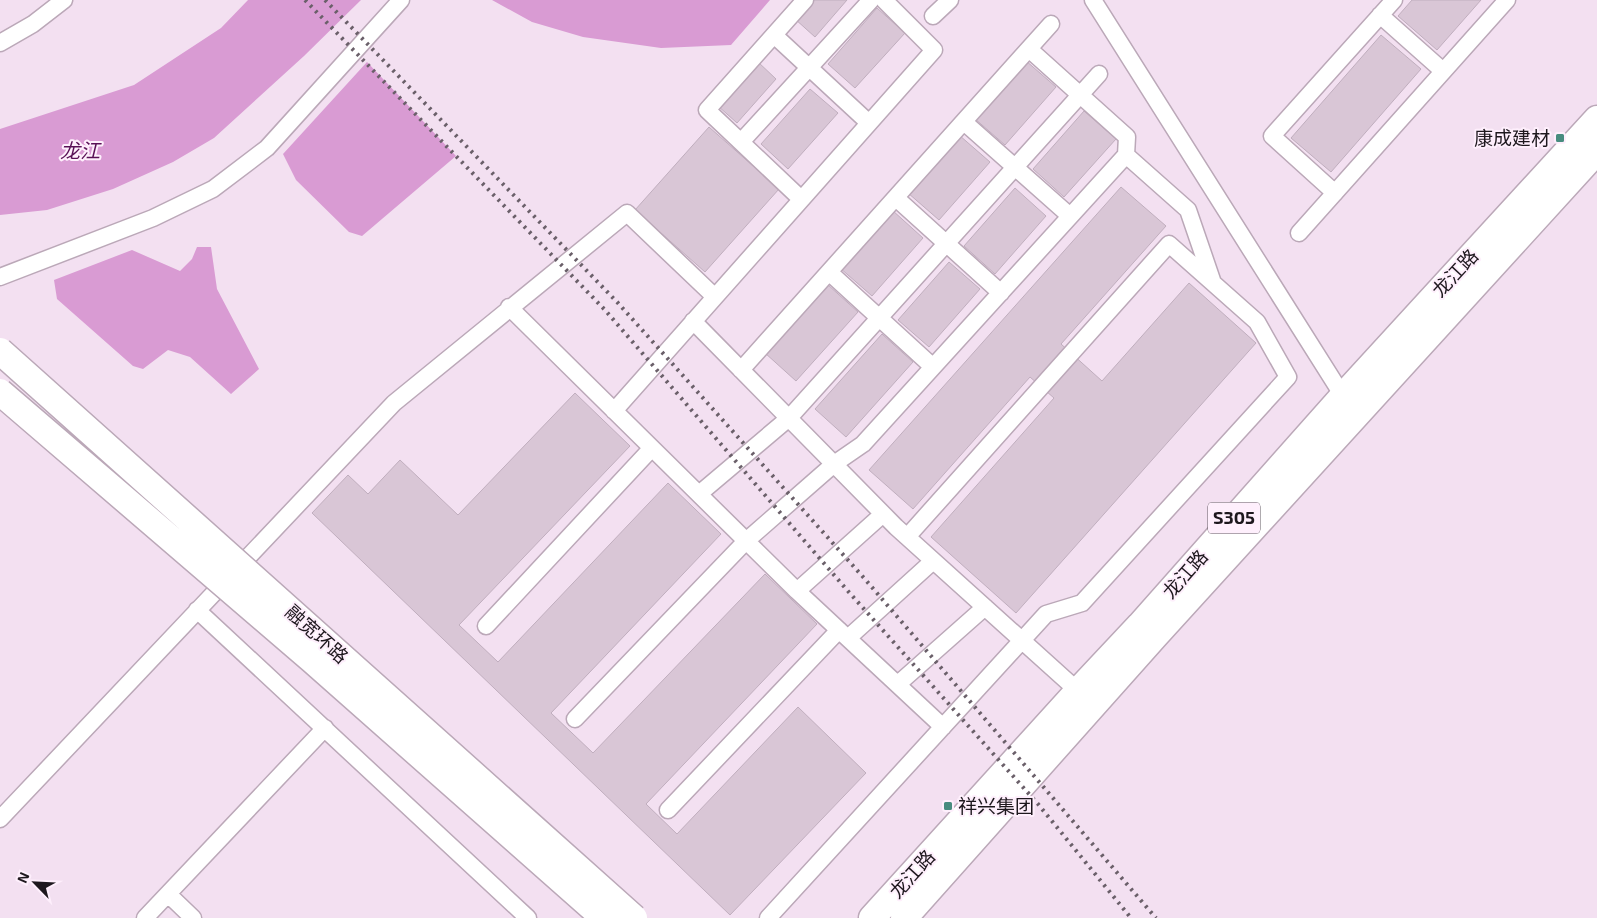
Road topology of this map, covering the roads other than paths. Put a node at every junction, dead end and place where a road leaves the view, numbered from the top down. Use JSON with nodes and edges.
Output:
{"nodes":[{"id":1,"x":64,"y":0,"type":"edge"},
{"id":2,"x":401,"y":0,"type":"edge"},
{"id":3,"x":805,"y":0,"type":"edge"},
{"id":4,"x":871,"y":0,"type":"edge"},
{"id":5,"x":884,"y":0,"type":"edge"},
{"id":6,"x":950,"y":0,"type":"edge"},
{"id":7,"x":1093,"y":0,"type":"edge"},
{"id":8,"x":1394,"y":0,"type":"edge"},
{"id":9,"x":1507,"y":0,"type":"edge"},
{"id":10,"x":1380,"y":15,"type":"junction"},
{"id":11,"x":933,"y":16,"type":"dead end"},
{"id":12,"x":1051,"y":24,"type":"dead end"},
{"id":13,"x":774,"y":35,"type":"junction"},
{"id":14,"x":0,"y":44,"type":"edge"},
{"id":15,"x":1029,"y":49,"type":"junction"},
{"id":16,"x":809,"y":68,"type":"junction"},
{"id":17,"x":1444,"y":72,"type":"junction"},
{"id":18,"x":1099,"y":74,"type":"dead end"},
{"id":19,"x":1080,"y":95,"type":"junction"},
{"id":20,"x":1597,"y":119,"type":"edge"},
{"id":21,"x":964,"y":122,"type":"junction"},
{"id":22,"x":869,"y":123,"type":"junction"},
{"id":23,"x":740,"y":142,"type":"junction"},
{"id":24,"x":1597,"y":151,"type":"edge"},
{"id":25,"x":1126,"y":155,"type":"junction"},
{"id":26,"x":1015,"y":168,"type":"junction"},
{"id":27,"x":1335,"y":193,"type":"junction"},
{"id":28,"x":896,"y":198,"type":"junction"},
{"id":29,"x":801,"y":199,"type":"junction"},
{"id":30,"x":1070,"y":216,"type":"junction"},
{"id":31,"x":1299,"y":233,"type":"dead end"},
{"id":32,"x":946,"y":244,"type":"junction"},
{"id":33,"x":829,"y":272,"type":"junction"},
{"id":34,"x":0,"y":277,"type":"edge"},
{"id":35,"x":1212,"y":282,"type":"junction"},
{"id":36,"x":1001,"y":293,"type":"junction"},
{"id":37,"x":715,"y":297,"type":"junction"},
{"id":38,"x":509,"y":307,"type":"junction"},
{"id":39,"x":879,"y":318,"type":"junction"},
{"id":40,"x":693,"y":321,"type":"junction"},
{"id":41,"x":0,"y":350,"type":"edge"},
{"id":42,"x":933,"y":367,"type":"junction"},
{"id":43,"x":742,"y":370,"type":"junction"},
{"id":44,"x":0,"y":392,"type":"edge"},
{"id":45,"x":1343,"y":396,"type":"junction"},
{"id":46,"x":614,"y":411,"type":"junction"},
{"id":47,"x":789,"y":418,"type":"junction"},
{"id":48,"x":651,"y":449,"type":"junction"},
{"id":49,"x":834,"y":464,"type":"junction"},
{"id":50,"x":699,"y":494,"type":"junction"},
{"id":51,"x":883,"y":514,"type":"junction"},
{"id":52,"x":907,"y":537,"type":"junction"},
{"id":53,"x":746,"y":541,"type":"junction"},
{"id":54,"x":933,"y":561,"type":"junction"},
{"id":55,"x":797,"y":591,"type":"junction"},
{"id":56,"x":985,"y":607,"type":"junction"},
{"id":57,"x":198,"y":610,"type":"junction"},
{"id":58,"x":486,"y":626,"type":"dead end"},
{"id":59,"x":843,"y":634,"type":"junction"},
{"id":60,"x":1022,"y":640,"type":"junction"},
{"id":61,"x":898,"y":684,"type":"junction"},
{"id":62,"x":1078,"y":691,"type":"junction"},
{"id":63,"x":575,"y":719,"type":"dead end"},
{"id":64,"x":943,"y":727,"type":"junction"},
{"id":65,"x":325,"y":728,"type":"junction"},
{"id":66,"x":668,"y":810,"type":"dead end"},
{"id":67,"x":0,"y":819,"type":"edge"},
{"id":68,"x":168,"y":894,"type":"junction"},
{"id":69,"x":145,"y":918,"type":"edge"},
{"id":70,"x":193,"y":918,"type":"edge"},
{"id":71,"x":528,"y":918,"type":"edge"},
{"id":72,"x":604,"y":918,"type":"edge"},
{"id":73,"x":634,"y":918,"type":"edge"},
{"id":74,"x":768,"y":918,"type":"edge"},
{"id":75,"x":872,"y":918,"type":"edge"},
{"id":76,"x":904,"y":918,"type":"edge"}],
"edges":[{"from":1,"to":14,"type":"street"},
{"from":2,"to":34,"type":"street"},
{"from":3,"to":13,"type":"street"},
{"from":4,"to":16,"type":"street"},
{"from":5,"to":22,"type":"street"},
{"from":6,"to":11,"type":"street"},
{"from":7,"to":45,"type":"street"},
{"from":8,"to":10,"type":"street"},
{"from":9,"to":17,"type":"street"},
{"from":10,"to":17,"type":"street"},
{"from":10,"to":27,"type":"street"},
{"from":12,"to":15,"type":"street"},
{"from":13,"to":16,"type":"street"},
{"from":13,"to":23,"type":"street"},
{"from":15,"to":19,"type":"street"},
{"from":15,"to":21,"type":"street"},
{"from":16,"to":22,"type":"street"},
{"from":16,"to":23,"type":"street"},
{"from":17,"to":27,"type":"street"},
{"from":18,"to":19,"type":"street"},
{"from":19,"to":25,"type":"street"},
{"from":19,"to":26,"type":"street"},
{"from":20,"to":45,"type":"main road","name":"龙江路","number":"S305"},
{"from":21,"to":26,"type":"street"},
{"from":21,"to":28,"type":"street"},
{"from":22,"to":29,"type":"street"},
{"from":23,"to":29,"type":"street"},
{"from":24,"to":76,"type":"main road","name":"龙江路","number":"S305"},
{"from":25,"to":30,"type":"street"},
{"from":25,"to":35,"type":"street"},
{"from":26,"to":30,"type":"street"},
{"from":26,"to":32,"type":"street"},
{"from":27,"to":31,"type":"street"},
{"from":28,"to":32,"type":"street"},
{"from":28,"to":33,"type":"street"},
{"from":29,"to":37,"type":"street"},
{"from":30,"to":36,"type":"street"},
{"from":32,"to":36,"type":"street"},
{"from":32,"to":39,"type":"street"},
{"from":33,"to":39,"type":"street"},
{"from":33,"to":43,"type":"street"},
{"from":35,"to":52,"type":"street"},
{"from":35,"to":60,"type":"street"},
{"from":36,"to":42,"type":"street"},
{"from":37,"to":38,"type":"street"},
{"from":37,"to":40,"type":"street"},
{"from":38,"to":46,"type":"street"},
{"from":38,"to":57,"type":"street"},
{"from":39,"to":42,"type":"street"},
{"from":39,"to":47,"type":"street"},
{"from":40,"to":43,"type":"street"},
{"from":40,"to":46,"type":"street"},
{"from":41,"to":73,"type":"main road","name":"融宽环路","bridge":true},
{"from":42,"to":49,"type":"street"},
{"from":43,"to":47,"type":"street"},
{"from":44,"to":72,"type":"main road","name":"融宽环路","bridge":true},
{"from":45,"to":62,"type":"main road","name":"龙江路","number":"S305"},
{"from":46,"to":48,"type":"street"},
{"from":47,"to":49,"type":"street"},
{"from":47,"to":50,"type":"street"},
{"from":48,"to":50,"type":"street"},
{"from":48,"to":58,"type":"street"},
{"from":49,"to":51,"type":"street"},
{"from":49,"to":53,"type":"street"},
{"from":50,"to":53,"type":"street"},
{"from":51,"to":52,"type":"street"},
{"from":51,"to":55,"type":"street"},
{"from":52,"to":54,"type":"street"},
{"from":53,"to":55,"type":"street"},
{"from":53,"to":63,"type":"street"},
{"from":54,"to":56,"type":"street"},
{"from":54,"to":59,"type":"street"},
{"from":55,"to":59,"type":"street"},
{"from":56,"to":60,"type":"street"},
{"from":56,"to":61,"type":"street"},
{"from":57,"to":65,"type":"street"},
{"from":57,"to":67,"type":"street"},
{"from":59,"to":61,"type":"street"},
{"from":59,"to":66,"type":"street"},
{"from":60,"to":62,"type":"street"},
{"from":60,"to":64,"type":"street"},
{"from":61,"to":64,"type":"street"},
{"from":62,"to":75,"type":"main road","name":"龙江路","number":"S305"},
{"from":64,"to":74,"type":"street"},
{"from":65,"to":68,"type":"street"},
{"from":65,"to":71,"type":"street"},
{"from":68,"to":69,"type":"street"},
{"from":68,"to":70,"type":"street"}]}
